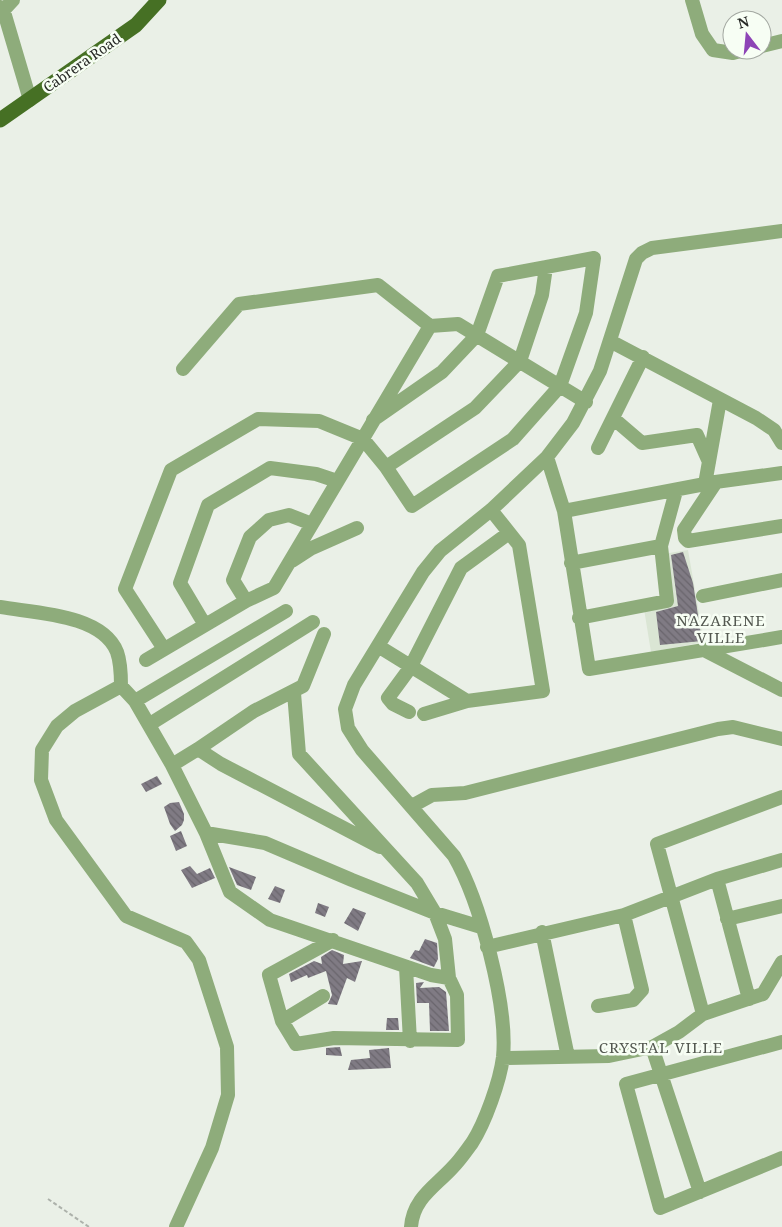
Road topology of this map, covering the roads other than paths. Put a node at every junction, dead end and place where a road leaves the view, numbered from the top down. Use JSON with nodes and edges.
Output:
{"nodes":[{"id":1,"x":13,"y":0,"type":"edge"},
{"id":2,"x":159,"y":0,"type":"edge"},
{"id":3,"x":692,"y":0,"type":"edge"},
{"id":4,"x":1,"y":11,"type":"edge"},
{"id":5,"x":722,"y":51,"type":"edge"},
{"id":6,"x":30,"y":100,"type":"junction"},
{"id":7,"x":0,"y":120,"type":"edge"},
{"id":8,"x":782,"y":230,"type":"edge"},
{"id":9,"x":546,"y":267,"type":"junction"},
{"id":10,"x":430,"y":326,"type":"junction"},
{"id":11,"x":477,"y":335,"type":"junction"},
{"id":12,"x":610,"y":341,"type":"junction"},
{"id":13,"x":643,"y":357,"type":"junction"},
{"id":14,"x":520,"y":361,"type":"junction"},
{"id":15,"x":183,"y":369,"type":"dead end"},
{"id":16,"x":560,"y":386,"type":"junction"},
{"id":17,"x":720,"y":400,"type":"junction"},
{"id":18,"x":586,"y":402,"type":"junction"},
{"id":19,"x":614,"y":419,"type":"junction"},
{"id":20,"x":373,"y":420,"type":"junction"},
{"id":21,"x":362,"y":439,"type":"junction"},
{"id":22,"x":782,"y":443,"type":"edge"},
{"id":23,"x":598,"y":448,"type":"dead end"},
{"id":24,"x":547,"y":457,"type":"junction"},
{"id":25,"x":709,"y":462,"type":"junction"},
{"id":26,"x":386,"y":466,"type":"junction"},
{"id":27,"x":782,"y":473,"type":"edge"},
{"id":28,"x":337,"y":481,"type":"junction"},
{"id":29,"x":710,"y":483,"type":"junction"},
{"id":30,"x":676,"y":491,"type":"junction"},
{"id":31,"x":491,"y":510,"type":"junction"},
{"id":32,"x":564,"y":511,"type":"junction"},
{"id":33,"x":312,"y":524,"type":"junction"},
{"id":34,"x":782,"y":526,"type":"edge"},
{"id":35,"x":357,"y":528,"type":"dead end"},
{"id":36,"x":509,"y":533,"type":"junction"},
{"id":37,"x":661,"y":546,"type":"junction"},
{"id":38,"x":289,"y":563,"type":"junction"},
{"id":39,"x":571,"y":563,"type":"junction"},
{"id":40,"x":782,"y":580,"type":"edge"},
{"id":41,"x":703,"y":596,"type":"dead end"},
{"id":42,"x":246,"y":602,"type":"junction"},
{"id":43,"x":0,"y":607,"type":"edge"},
{"id":44,"x":286,"y":611,"type":"dead end"},
{"id":45,"x":579,"y":618,"type":"junction"},
{"id":46,"x":313,"y":622,"type":"dead end"},
{"id":47,"x":205,"y":625,"type":"junction"},
{"id":48,"x":324,"y":634,"type":"dead end"},
{"id":49,"x":782,"y":637,"type":"edge"},
{"id":50,"x":378,"y":646,"type":"junction"},
{"id":51,"x":164,"y":649,"type":"junction"},
{"id":52,"x":706,"y":651,"type":"junction"},
{"id":53,"x":146,"y":660,"type":"dead end"},
{"id":54,"x":410,"y":668,"type":"junction"},
{"id":55,"x":121,"y":686,"type":"junction"},
{"id":56,"x":782,"y":690,"type":"edge"},
{"id":57,"x":294,"y":693,"type":"junction"},
{"id":58,"x":135,"y":701,"type":"junction"},
{"id":59,"x":467,"y":701,"type":"junction"},
{"id":60,"x":409,"y":712,"type":"dead end"},
{"id":61,"x":424,"y":714,"type":"dead end"},
{"id":62,"x":150,"y":724,"type":"junction"},
{"id":63,"x":782,"y":739,"type":"edge"},
{"id":64,"x":198,"y":749,"type":"junction"},
{"id":65,"x":172,"y":765,"type":"junction"},
{"id":66,"x":782,"y":797,"type":"edge"},
{"id":67,"x":412,"y":806,"type":"junction"},
{"id":68,"x":206,"y":834,"type":"junction"},
{"id":69,"x":392,"y":853,"type":"junction"},
{"id":70,"x":782,"y":860,"type":"edge"},
{"id":71,"x":717,"y":879,"type":"junction"},
{"id":72,"x":672,"y":898,"type":"junction"},
{"id":73,"x":782,"y":906,"type":"edge"},
{"id":74,"x":434,"y":913,"type":"junction"},
{"id":75,"x":624,"y":914,"type":"junction"},
{"id":76,"x":727,"y":919,"type":"junction"},
{"id":77,"x":481,"y":927,"type":"junction"},
{"id":78,"x":542,"y":932,"type":"junction"},
{"id":79,"x":333,"y":940,"type":"junction"},
{"id":80,"x":487,"y":947,"type":"junction"},
{"id":81,"x":782,"y":962,"type":"edge"},
{"id":82,"x":406,"y":967,"type":"junction"},
{"id":83,"x":449,"y":978,"type":"junction"},
{"id":84,"x":324,"y":996,"type":"dead end"},
{"id":85,"x":749,"y":999,"type":"junction"},
{"id":86,"x":598,"y":1006,"type":"dead end"},
{"id":87,"x":703,"y":1014,"type":"junction"},
{"id":88,"x":282,"y":1021,"type":"junction"},
{"id":89,"x":410,"y":1041,"type":"junction"},
{"id":90,"x":782,"y":1042,"type":"edge"},
{"id":91,"x":652,"y":1046,"type":"junction"},
{"id":92,"x":568,"y":1057,"type":"junction"},
{"id":93,"x":503,"y":1058,"type":"junction"},
{"id":94,"x":662,"y":1074,"type":"junction"},
{"id":95,"x":782,"y":1158,"type":"edge"},
{"id":96,"x":700,"y":1192,"type":"junction"},
{"id":97,"x":176,"y":1227,"type":"edge"},
{"id":98,"x":410,"y":1227,"type":"edge"}],
"edges":[{"from":1,"to":4,"type":"street"},
{"from":2,"to":6,"type":"main road","name":"Cabrera Road"},
{"from":3,"to":5,"type":"street"},
{"from":4,"to":6,"type":"street"},
{"from":6,"to":7,"type":"main road","name":"Cabrera Road"},
{"from":8,"to":12,"type":"street"},
{"from":9,"to":11,"type":"street"},
{"from":9,"to":14,"type":"street"},
{"from":9,"to":16,"type":"street"},
{"from":10,"to":11,"type":"street"},
{"from":10,"to":15,"type":"street"},
{"from":10,"to":20,"type":"street"},
{"from":11,"to":14,"type":"street"},
{"from":11,"to":20,"type":"street"},
{"from":12,"to":13,"type":"street"},
{"from":12,"to":18,"type":"street"},
{"from":13,"to":17,"type":"street"},
{"from":13,"to":19,"type":"street"},
{"from":14,"to":16,"type":"street"},
{"from":14,"to":26,"type":"street"},
{"from":16,"to":18,"type":"street"},
{"from":16,"to":26,"type":"street"},
{"from":17,"to":22,"type":"street"},
{"from":17,"to":25,"type":"street"},
{"from":18,"to":24,"type":"street"},
{"from":19,"to":23,"type":"street"},
{"from":19,"to":25,"type":"street"},
{"from":20,"to":21,"type":"street"},
{"from":21,"to":26,"type":"street"},
{"from":21,"to":28,"type":"street"},
{"from":21,"to":51,"type":"street"},
{"from":24,"to":31,"type":"street"},
{"from":24,"to":32,"type":"street"},
{"from":25,"to":29,"type":"street"},
{"from":27,"to":29,"type":"street"},
{"from":28,"to":33,"type":"street"},
{"from":28,"to":47,"type":"street"},
{"from":29,"to":30,"type":"street"},
{"from":29,"to":34,"type":"street"},
{"from":30,"to":32,"type":"street"},
{"from":30,"to":37,"type":"street"},
{"from":31,"to":36,"type":"street"},
{"from":31,"to":50,"type":"street"},
{"from":32,"to":39,"type":"street"},
{"from":33,"to":38,"type":"street"},
{"from":33,"to":42,"type":"street"},
{"from":35,"to":38,"type":"street"},
{"from":36,"to":54,"type":"street"},
{"from":36,"to":59,"type":"street"},
{"from":37,"to":39,"type":"street"},
{"from":37,"to":45,"type":"street"},
{"from":38,"to":42,"type":"street"},
{"from":39,"to":45,"type":"street"},
{"from":40,"to":41,"type":"street"},
{"from":42,"to":47,"type":"street"},
{"from":43,"to":55,"type":"street"},
{"from":44,"to":58,"type":"street"},
{"from":45,"to":52,"type":"street"},
{"from":46,"to":62,"type":"street"},
{"from":47,"to":51,"type":"street"},
{"from":48,"to":57,"type":"street"},
{"from":49,"to":52,"type":"street"},
{"from":50,"to":54,"type":"street"},
{"from":50,"to":67,"type":"street"},
{"from":51,"to":53,"type":"street"},
{"from":52,"to":56,"type":"street"},
{"from":54,"to":59,"type":"street"},
{"from":54,"to":60,"type":"street"},
{"from":55,"to":58,"type":"street"},
{"from":55,"to":97,"type":"street"},
{"from":57,"to":64,"type":"street"},
{"from":57,"to":69,"type":"street"},
{"from":58,"to":62,"type":"street"},
{"from":59,"to":61,"type":"street"},
{"from":62,"to":65,"type":"street"},
{"from":63,"to":67,"type":"street"},
{"from":64,"to":65,"type":"street"},
{"from":64,"to":69,"type":"street"},
{"from":65,"to":68,"type":"street"},
{"from":66,"to":72,"type":"street"},
{"from":67,"to":77,"type":"street"},
{"from":68,"to":74,"type":"street"},
{"from":68,"to":79,"type":"street"},
{"from":69,"to":74,"type":"street"},
{"from":70,"to":71,"type":"street"},
{"from":71,"to":72,"type":"street"},
{"from":71,"to":76,"type":"street"},
{"from":72,"to":75,"type":"street"},
{"from":72,"to":87,"type":"street"},
{"from":73,"to":76,"type":"street"},
{"from":74,"to":77,"type":"street"},
{"from":74,"to":83,"type":"street"},
{"from":75,"to":78,"type":"street"},
{"from":75,"to":86,"type":"street"},
{"from":76,"to":85,"type":"street"},
{"from":77,"to":80,"type":"street"},
{"from":78,"to":80,"type":"street"},
{"from":78,"to":92,"type":"street"},
{"from":79,"to":82,"type":"street"},
{"from":79,"to":88,"type":"street"},
{"from":80,"to":93,"type":"street"},
{"from":81,"to":85,"type":"street"},
{"from":82,"to":83,"type":"street"},
{"from":82,"to":89,"type":"street"},
{"from":83,"to":89,"type":"street"},
{"from":84,"to":88,"type":"street"},
{"from":85,"to":87,"type":"street"},
{"from":87,"to":91,"type":"street"},
{"from":88,"to":89,"type":"street"},
{"from":90,"to":94,"type":"street"},
{"from":91,"to":92,"type":"street"},
{"from":91,"to":94,"type":"street"},
{"from":92,"to":93,"type":"street"},
{"from":93,"to":98,"type":"street"},
{"from":94,"to":96,"type":"street"},
{"from":94,"to":96,"type":"street"},
{"from":95,"to":96,"type":"street"}]}
